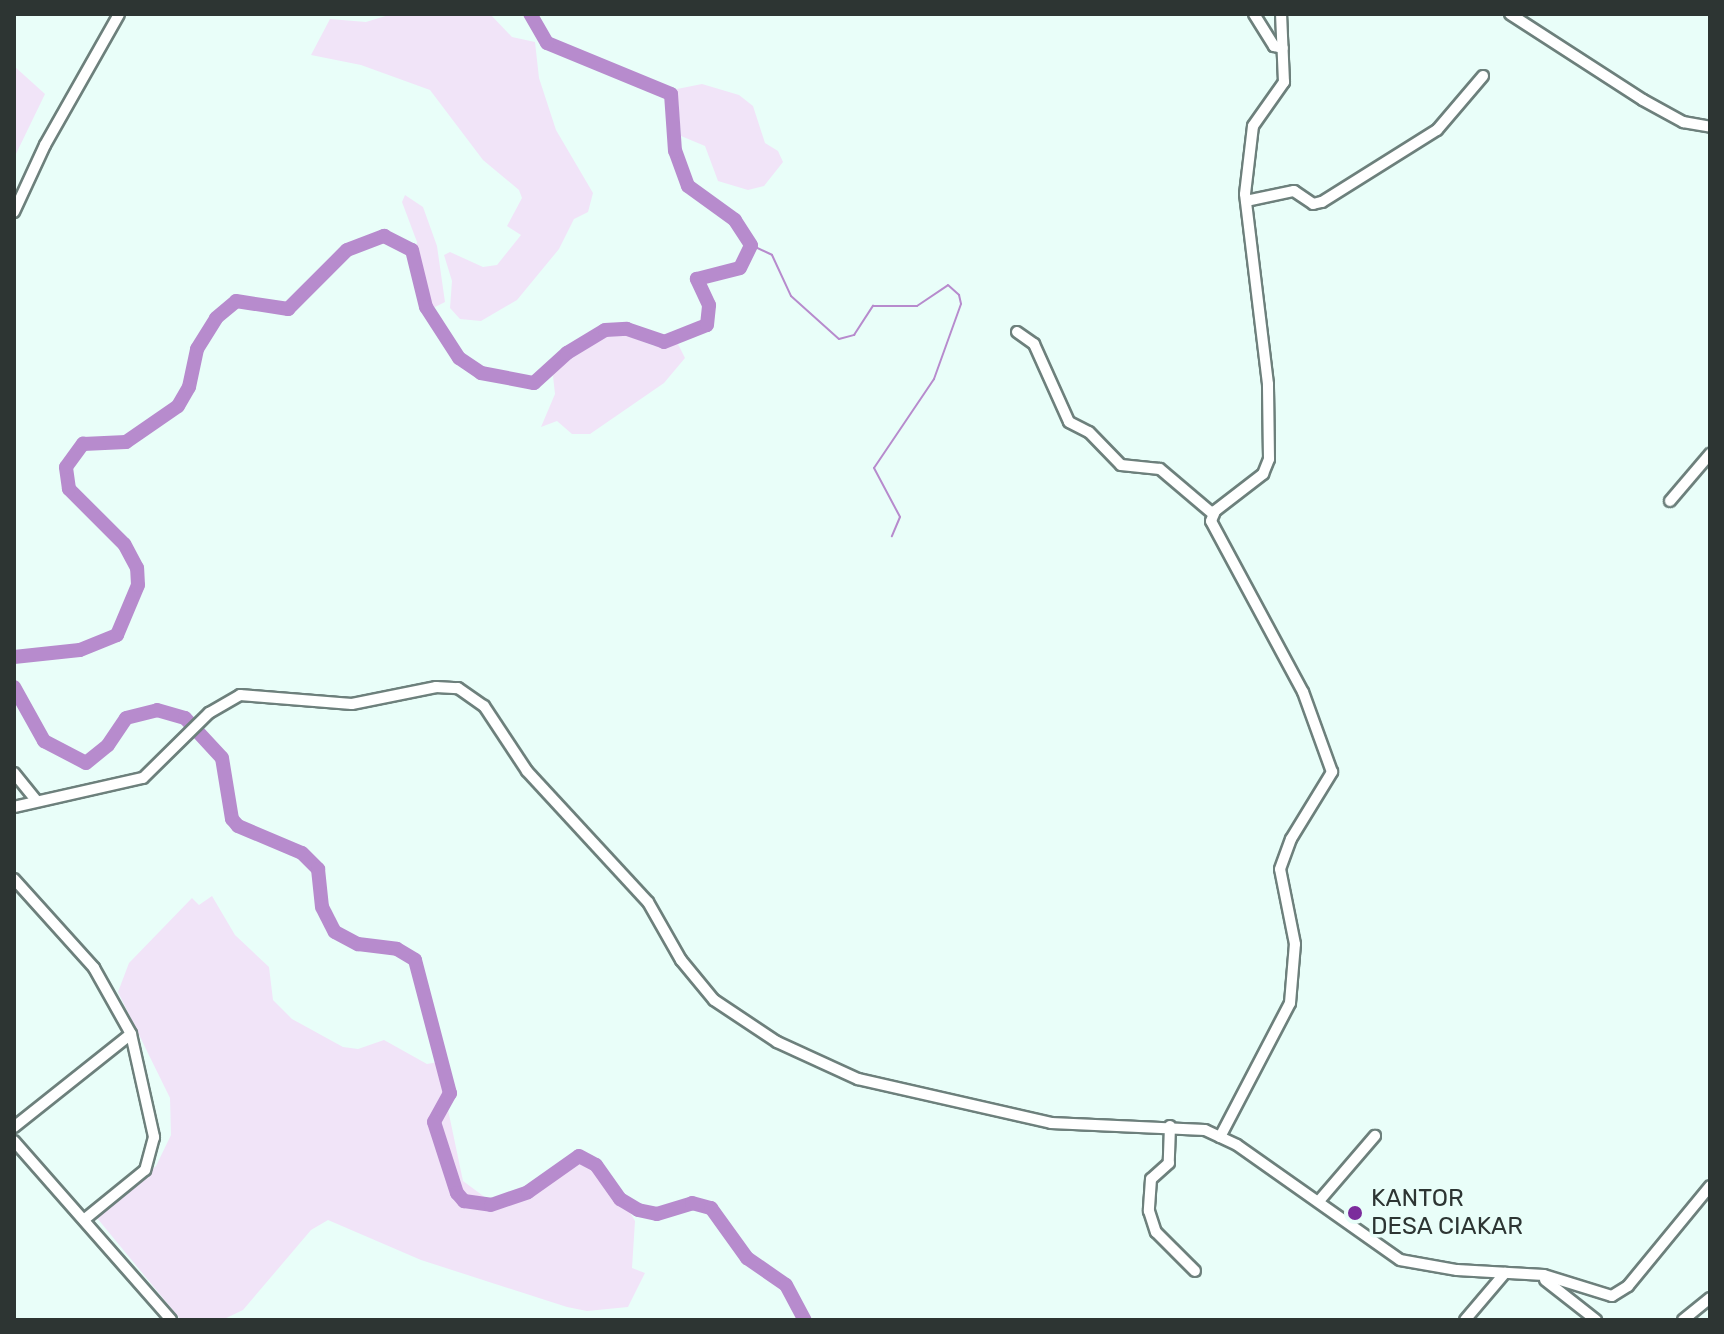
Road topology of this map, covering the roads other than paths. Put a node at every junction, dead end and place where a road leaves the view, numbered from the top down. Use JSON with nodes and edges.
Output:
{"nodes":[{"id":1,"x":119,"y":14,"type":"edge"},
{"id":2,"x":1254,"y":14,"type":"edge"},
{"id":3,"x":1281,"y":14,"type":"edge"},
{"id":4,"x":1510,"y":14,"type":"edge"},
{"id":5,"x":1283,"y":48,"type":"junction"},
{"id":6,"x":1483,"y":76,"type":"dead end"},
{"id":7,"x":1710,"y":127,"type":"edge"},
{"id":8,"x":1246,"y":201,"type":"junction"},
{"id":9,"x":14,"y":212,"type":"edge"},
{"id":10,"x":1017,"y":332,"type":"dead end"},
{"id":11,"x":1710,"y":454,"type":"edge"},
{"id":12,"x":1670,"y":501,"type":"dead end"},
{"id":13,"x":1213,"y":514,"type":"junction"},
{"id":14,"x":14,"y":773,"type":"edge"},
{"id":15,"x":36,"y":800,"type":"junction"},
{"id":16,"x":14,"y":807,"type":"edge"},
{"id":17,"x":14,"y":879,"type":"edge"},
{"id":18,"x":131,"y":1034,"type":"junction"},
{"id":19,"x":1170,"y":1126,"type":"junction"},
{"id":20,"x":14,"y":1127,"type":"edge"},
{"id":21,"x":1375,"y":1136,"type":"dead end"},
{"id":22,"x":1220,"y":1137,"type":"junction"},
{"id":23,"x":14,"y":1141,"type":"edge"},
{"id":24,"x":1710,"y":1186,"type":"edge"},
{"id":25,"x":1319,"y":1201,"type":"junction"},
{"id":26,"x":85,"y":1219,"type":"junction"},
{"id":27,"x":1195,"y":1271,"type":"dead end"},
{"id":28,"x":1505,"y":1273,"type":"junction"},
{"id":29,"x":1532,"y":1274,"type":"junction"},
{"id":30,"x":1710,"y":1298,"type":"edge"},
{"id":31,"x":171,"y":1320,"type":"edge"},
{"id":32,"x":1465,"y":1320,"type":"edge"},
{"id":33,"x":1596,"y":1320,"type":"edge"},
{"id":34,"x":1683,"y":1320,"type":"edge"}],
"edges":[{"from":1,"to":9,"type":"street"},
{"from":2,"to":5,"type":"street"},
{"from":3,"to":5,"type":"street"},
{"from":4,"to":7,"type":"street"},
{"from":5,"to":8,"type":"street"},
{"from":6,"to":8,"type":"street"},
{"from":8,"to":13,"type":"street"},
{"from":10,"to":13,"type":"street"},
{"from":11,"to":12,"type":"street"},
{"from":13,"to":22,"type":"street"},
{"from":14,"to":15,"type":"street"},
{"from":15,"to":16,"type":"street"},
{"from":15,"to":19,"type":"street"},
{"from":17,"to":18,"type":"street"},
{"from":18,"to":20,"type":"street"},
{"from":18,"to":26,"type":"street"},
{"from":19,"to":22,"type":"street"},
{"from":19,"to":27,"type":"street"},
{"from":21,"to":25,"type":"street"},
{"from":22,"to":25,"type":"street"},
{"from":23,"to":26,"type":"street"},
{"from":24,"to":29,"type":"street"},
{"from":25,"to":28,"type":"street"},
{"from":26,"to":31,"type":"street"},
{"from":28,"to":29,"type":"street"},
{"from":28,"to":32,"type":"street"},
{"from":29,"to":33,"type":"street"},
{"from":30,"to":34,"type":"street"}]}
